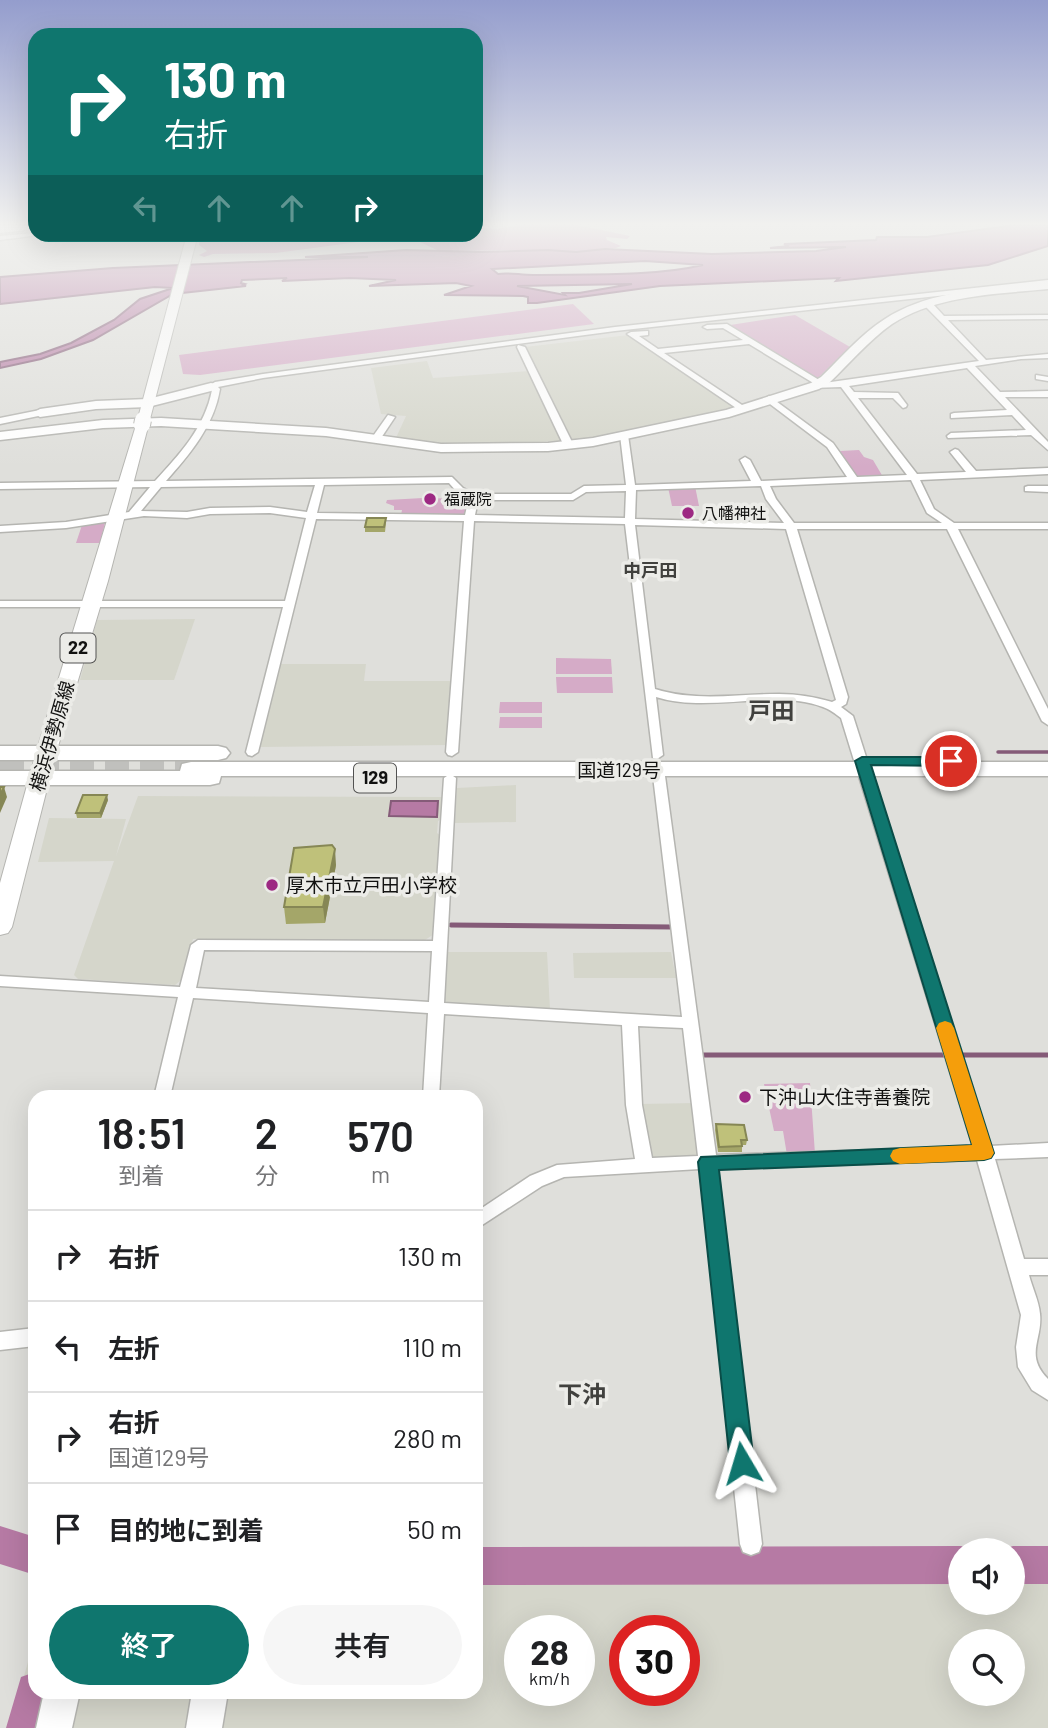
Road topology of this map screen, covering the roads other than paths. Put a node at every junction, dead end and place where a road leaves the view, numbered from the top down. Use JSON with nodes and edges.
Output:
{"nodes":[{"id":1,"x":174,"y":306,"type":"edge"},
{"id":2,"x":871,"y":306,"type":"edge"},
{"id":3,"x":919,"y":306,"type":"edge"},
{"id":4,"x":934,"y":306,"type":"edge"},
{"id":5,"x":1048,"y":317,"type":"edge"},
{"id":6,"x":942,"y":318,"type":"junction"},
{"id":7,"x":750,"y":342,"type":"junction"},
{"id":8,"x":521,"y":347,"type":"dead end"},
{"id":9,"x":657,"y":351,"type":"junction"},
{"id":10,"x":1048,"y":356,"type":"edge"},
{"id":11,"x":985,"y":363,"type":"junction"},
{"id":12,"x":969,"y":365,"type":"junction"},
{"id":13,"x":817,"y":384,"type":"junction"},
{"id":14,"x":843,"y":384,"type":"junction"},
{"id":15,"x":213,"y":386,"type":"junction"},
{"id":16,"x":1048,"y":394,"type":"edge"},
{"id":17,"x":852,"y":395,"type":"junction"},
{"id":18,"x":998,"y":395,"type":"junction"},
{"id":19,"x":769,"y":399,"type":"junction"},
{"id":20,"x":149,"y":401,"type":"junction"},
{"id":21,"x":903,"y":405,"type":"dead end"},
{"id":22,"x":742,"y":409,"type":"junction"},
{"id":23,"x":1014,"y":412,"type":"junction"},
{"id":24,"x":40,"y":413,"type":"joint"},
{"id":25,"x":954,"y":416,"type":"dead end"},
{"id":26,"x":0,"y":420,"type":"edge"},
{"id":27,"x":390,"y":420,"type":"dead end"},
{"id":28,"x":204,"y":425,"type":"junction"},
{"id":29,"x":1033,"y":432,"type":"junction"},
{"id":30,"x":624,"y":435,"type":"junction"},
{"id":31,"x":0,"y":436,"type":"edge"},
{"id":32,"x":957,"y":436,"type":"dead end"},
{"id":33,"x":376,"y":439,"type":"junction"},
{"id":34,"x":569,"y":446,"type":"junction"},
{"id":35,"x":1048,"y":447,"type":"edge"},
{"id":36,"x":954,"y":454,"type":"dead end"},
{"id":37,"x":745,"y":460,"type":"dead end"},
{"id":38,"x":1048,"y":471,"type":"edge"},
{"id":39,"x":973,"y":474,"type":"junction"},
{"id":40,"x":914,"y":477,"type":"junction"},
{"id":41,"x":854,"y":480,"type":"junction"},
{"id":42,"x":320,"y":482,"type":"junction"},
{"id":43,"x":761,"y":483,"type":"junction"},
{"id":44,"x":157,"y":484,"type":"junction"},
{"id":45,"x":126,"y":485,"type":"junction"},
{"id":46,"x":0,"y":486,"type":"edge"},
{"id":47,"x":631,"y":487,"type":"junction"},
{"id":48,"x":1028,"y":489,"type":"dead end"},
{"id":49,"x":1048,"y":489,"type":"edge"},
{"id":50,"x":474,"y":497,"type":"junction"},
{"id":51,"x":125,"y":516,"type":"junction"},
{"id":52,"x":311,"y":516,"type":"junction"},
{"id":53,"x":469,"y":520,"type":"junction"},
{"id":54,"x":630,"y":522,"type":"junction"},
{"id":55,"x":791,"y":526,"type":"junction"},
{"id":56,"x":951,"y":526,"type":"junction"},
{"id":57,"x":1048,"y":526,"type":"edge"},
{"id":58,"x":0,"y":529,"type":"edge"},
{"id":59,"x":0,"y":604,"type":"edge"},
{"id":60,"x":91,"y":604,"type":"junction"},
{"id":61,"x":289,"y":604,"type":"junction"},
{"id":62,"x":650,"y":691,"type":"junction"},
{"id":63,"x":834,"y":706,"type":"junction"},
{"id":64,"x":1048,"y":720,"type":"edge"},
{"id":65,"x":252,"y":752,"type":"junction"},
{"id":66,"x":452,"y":752,"type":"junction"},
{"id":67,"x":0,"y":753,"type":"edge"},
{"id":68,"x":46,"y":753,"type":"junction"},
{"id":69,"x":1048,"y":762,"type":"edge"},
{"id":70,"x":192,"y":765,"type":"tunnel mouth"},
{"id":71,"x":658,"y":765,"type":"junction"},
{"id":72,"x":749,"y":765,"type":"junction"},
{"id":73,"x":864,"y":765,"type":"junction"},
{"id":74,"x":1048,"y":769,"type":"edge"},
{"id":75,"x":0,"y":778,"type":"edge"},
{"id":76,"x":39,"y":778,"type":"junction"},
{"id":77,"x":450,"y":778,"type":"junction"},
{"id":78,"x":3,"y":903,"type":"edge"},
{"id":79,"x":0,"y":927,"type":"edge"},
{"id":80,"x":440,"y":946,"type":"junction"},
{"id":81,"x":0,"y":981,"type":"edge"},
{"id":82,"x":188,"y":993,"type":"junction"},
{"id":83,"x":436,"y":1009,"type":"junction"},
{"id":84,"x":629,"y":1021,"type":"junction"},
{"id":85,"x":685,"y":1023,"type":"junction"},
{"id":86,"x":164,"y":1090,"type":"edge"},
{"id":87,"x":431,"y":1090,"type":"edge"},
{"id":88,"x":1048,"y":1150,"type":"edge"},
{"id":89,"x":984,"y":1153,"type":"junction"},
{"id":90,"x":708,"y":1162,"type":"junction"},
{"id":91,"x":645,"y":1166,"type":"junction"},
{"id":92,"x":483,"y":1218,"type":"edge"},
{"id":93,"x":1017,"y":1267,"type":"junction"},
{"id":94,"x":1048,"y":1267,"type":"edge"},
{"id":95,"x":28,"y":1338,"type":"edge"},
{"id":96,"x":0,"y":1342,"type":"edge"},
{"id":97,"x":1048,"y":1391,"type":"edge"},
{"id":98,"x":751,"y":1544,"type":"dead end"},
{"id":99,"x":60,"y":1699,"type":"edge"},
{"id":100,"x":209,"y":1699,"type":"edge"},
{"id":101,"x":54,"y":1728,"type":"edge"},
{"id":102,"x":204,"y":1728,"type":"edge"}],
"edges":[{"from":1,"to":20,"type":"main road","number":"22"},
{"from":2,"to":15,"type":"street"},
{"from":3,"to":13,"type":"street"},
{"from":4,"to":6,"type":"street"},
{"from":5,"to":6,"type":"street"},
{"from":6,"to":11,"type":"street"},
{"from":7,"to":9,"type":"street"},
{"from":7,"to":9,"type":"street"},
{"from":7,"to":13,"type":"street"},
{"from":8,"to":34,"type":"street"},
{"from":9,"to":22,"type":"street"},
{"from":10,"to":11,"type":"street"},
{"from":11,"to":12,"type":"street"},
{"from":12,"to":14,"type":"street"},
{"from":12,"to":18,"type":"street"},
{"from":13,"to":14,"type":"street"},
{"from":13,"to":19,"type":"street"},
{"from":14,"to":17,"type":"street"},
{"from":15,"to":20,"type":"street"},
{"from":15,"to":28,"type":"street"},
{"from":16,"to":18,"type":"street"},
{"from":17,"to":21,"type":"street"},
{"from":17,"to":40,"type":"street"},
{"from":18,"to":23,"type":"street"},
{"from":19,"to":22,"type":"street"},
{"from":19,"to":41,"type":"street"},
{"from":20,"to":24,"type":"street"},
{"from":20,"to":45,"type":"main road","name":"横浜伊勢原線","number":"22"},
{"from":22,"to":30,"type":"street"},
{"from":23,"to":25,"type":"street"},
{"from":23,"to":29,"type":"street"},
{"from":24,"to":26,"type":"street"},
{"from":27,"to":33,"type":"street"},
{"from":28,"to":31,"type":"street"},
{"from":28,"to":33,"type":"street"},
{"from":28,"to":44,"type":"street"},
{"from":29,"to":32,"type":"street"},
{"from":29,"to":35,"type":"street"},
{"from":30,"to":34,"type":"street"},
{"from":30,"to":47,"type":"street"},
{"from":33,"to":34,"type":"street"},
{"from":36,"to":39,"type":"street"},
{"from":37,"to":43,"type":"street"},
{"from":38,"to":39,"type":"street"},
{"from":39,"to":40,"type":"street"},
{"from":40,"to":41,"type":"street"},
{"from":40,"to":56,"type":"street"},
{"from":41,"to":43,"type":"street"},
{"from":42,"to":44,"type":"street"},
{"from":42,"to":50,"type":"street"},
{"from":42,"to":52,"type":"street"},
{"from":43,"to":47,"type":"street"},
{"from":43,"to":55,"type":"street"},
{"from":44,"to":45,"type":"street"},
{"from":44,"to":51,"type":"street"},
{"from":45,"to":46,"type":"street"},
{"from":45,"to":51,"type":"main road","name":"横浜伊勢原線","number":"22"},
{"from":47,"to":50,"type":"street"},
{"from":47,"to":54,"type":"street"},
{"from":48,"to":49,"type":"street"},
{"from":50,"to":53,"type":"street"},
{"from":51,"to":52,"type":"street"},
{"from":51,"to":58,"type":"street"},
{"from":51,"to":60,"type":"main road","name":"横浜伊勢原線","number":"22"},
{"from":52,"to":53,"type":"street"},
{"from":52,"to":61,"type":"street"},
{"from":53,"to":54,"type":"street"},
{"from":53,"to":66,"type":"street"},
{"from":54,"to":55,"type":"street"},
{"from":54,"to":62,"type":"street"},
{"from":55,"to":56,"type":"street"},
{"from":55,"to":63,"type":"street"},
{"from":56,"to":57,"type":"street"},
{"from":56,"to":64,"type":"street"},
{"from":59,"to":60,"type":"street"},
{"from":60,"to":61,"type":"street"},
{"from":60,"to":68,"type":"main road","name":"横浜伊勢原線","number":"22"},
{"from":61,"to":65,"type":"street"},
{"from":62,"to":63,"type":"street"},
{"from":62,"to":71,"type":"street"},
{"from":63,"to":73,"type":"street"},
{"from":65,"to":66,"type":"highway","number":"129"},
{"from":65,"to":68,"type":"highway","number":"129"},
{"from":66,"to":71,"type":"highway","number":"129"},
{"from":67,"to":68,"type":"highway","number":"129"},
{"from":68,"to":76,"type":"main road","name":"横浜伊勢原線","number":"22"},
{"from":69,"to":73,"type":"highway","name":"国道129号","number":"129"},
{"from":70,"to":72,"type":"highway","name":"国道129号","number":"129"},
{"from":71,"to":72,"type":"highway","number":"129"},
{"from":71,"to":77,"type":"highway","number":"129"},
{"from":71,"to":85,"type":"street"},
{"from":72,"to":73,"type":"highway","name":"国道129号","number":"129"},
{"from":73,"to":74,"type":"highway","name":"国道129号","number":"129"},
{"from":73,"to":89,"type":"street"},
{"from":75,"to":76,"type":"highway","number":"129"},
{"from":76,"to":77,"type":"highway","number":"129"},
{"from":76,"to":78,"type":"main road","name":"横浜伊勢原線","number":"22"},
{"from":77,"to":80,"type":"street"},
{"from":78,"to":79,"type":"main road","name":"横浜伊勢原線","number":"22"},
{"from":80,"to":82,"type":"street"},
{"from":80,"to":83,"type":"street"},
{"from":81,"to":82,"type":"street"},
{"from":82,"to":83,"type":"street"},
{"from":82,"to":86,"type":"street"},
{"from":83,"to":84,"type":"street"},
{"from":83,"to":87,"type":"street"},
{"from":84,"to":85,"type":"street"},
{"from":84,"to":91,"type":"street"},
{"from":85,"to":90,"type":"street"},
{"from":88,"to":89,"type":"street"},
{"from":89,"to":90,"type":"street"},
{"from":89,"to":93,"type":"street"},
{"from":90,"to":91,"type":"street"},
{"from":90,"to":98,"type":"street"},
{"from":91,"to":92,"type":"street"},
{"from":93,"to":94,"type":"street"},
{"from":93,"to":97,"type":"street"},
{"from":95,"to":96,"type":"street"},
{"from":99,"to":101,"type":"street"},
{"from":100,"to":102,"type":"street"}]}
